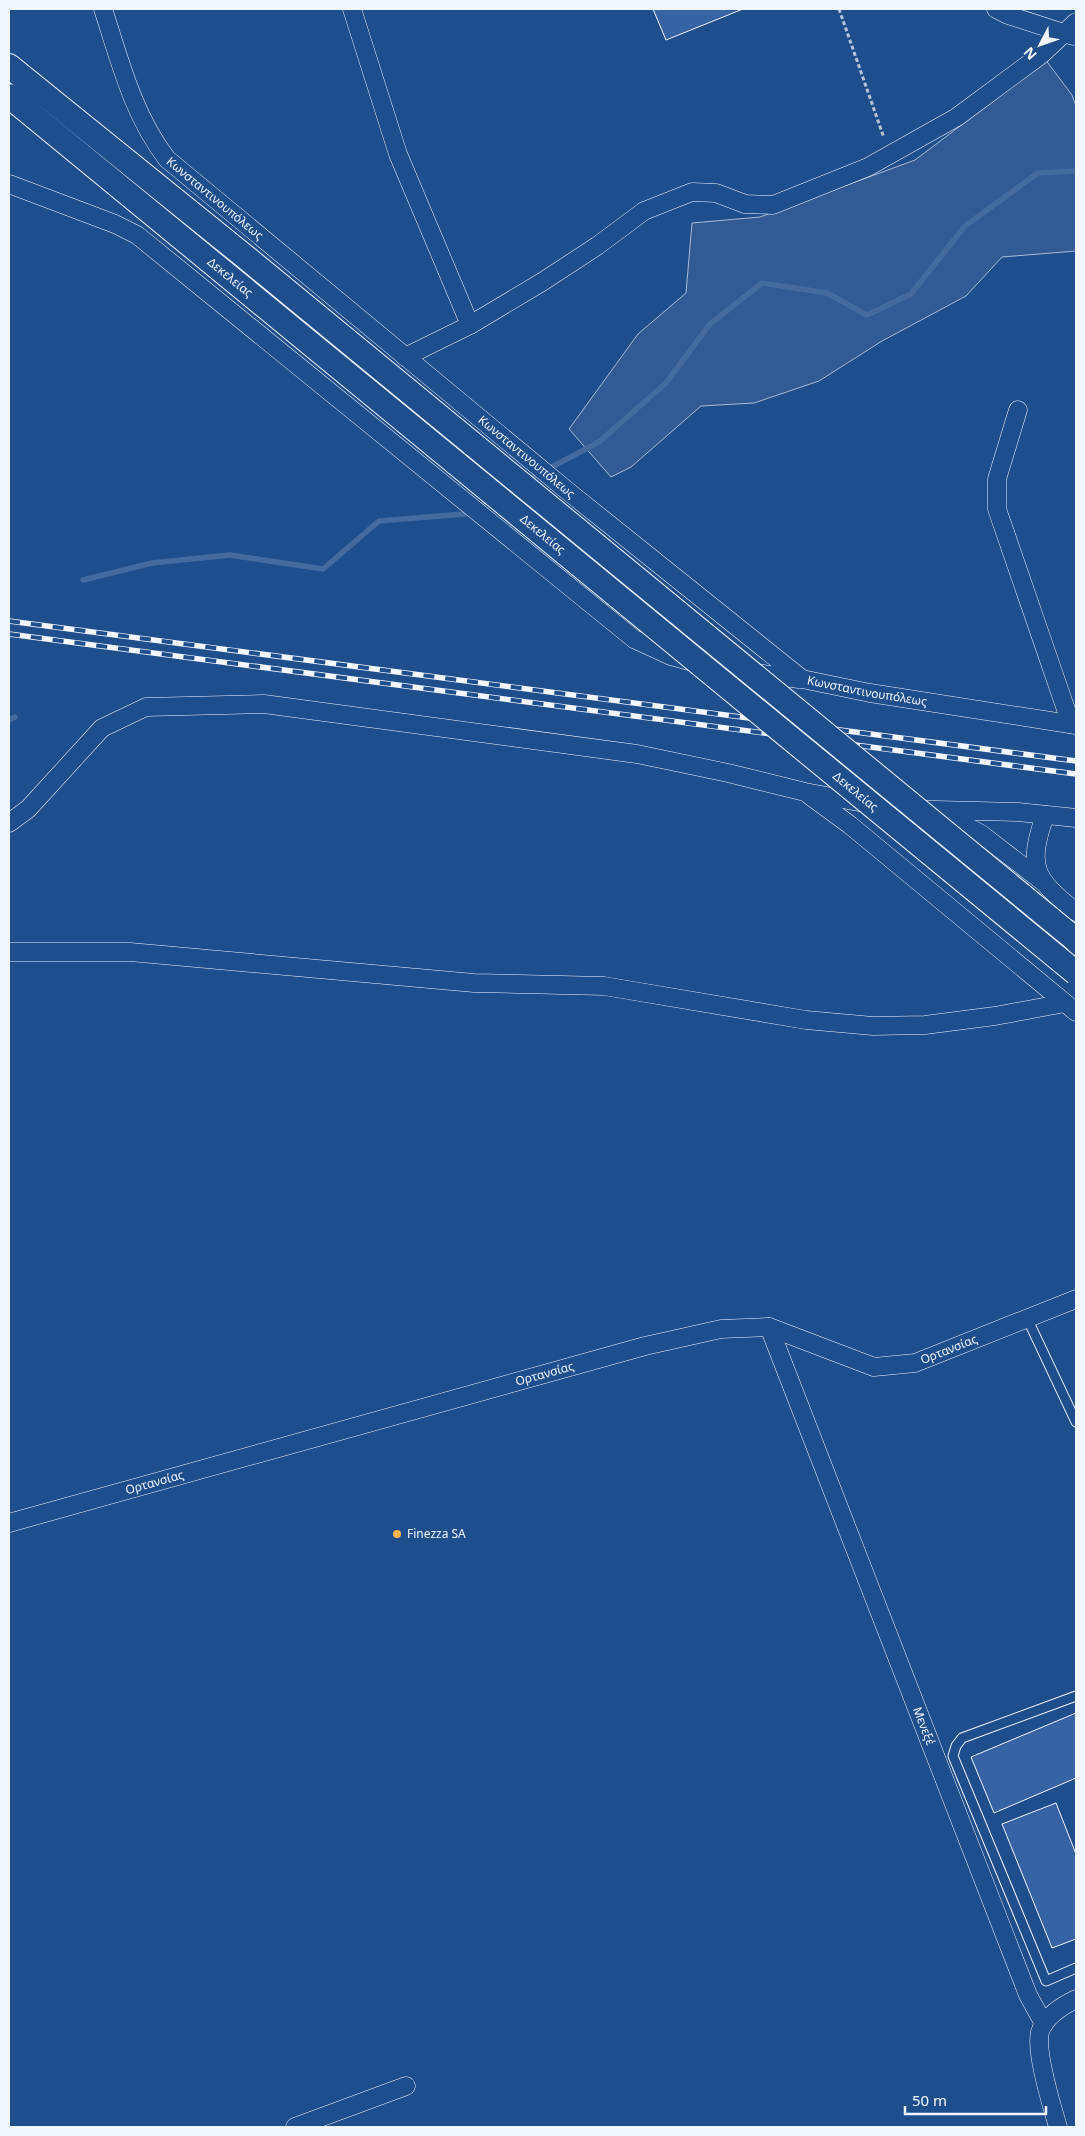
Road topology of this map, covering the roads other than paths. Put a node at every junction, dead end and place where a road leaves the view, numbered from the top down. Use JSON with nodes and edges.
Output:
{"nodes":[{"id":1,"x":102,"y":9,"type":"edge"},
{"id":2,"x":352,"y":9,"type":"edge"},
{"id":3,"x":996,"y":9,"type":"edge"},
{"id":4,"x":1072,"y":31,"type":"edge"},
{"id":5,"x":9,"y":66,"type":"edge"},
{"id":6,"x":9,"y":96,"type":"edge"},
{"id":7,"x":9,"y":111,"type":"edge"},
{"id":8,"x":33,"y":116,"type":"junction"},
{"id":9,"x":9,"y":184,"type":"edge"},
{"id":10,"x":470,"y":325,"type":"junction"},
{"id":11,"x":405,"y":357,"type":"junction"},
{"id":12,"x":1018,"y":410,"type":"dead end"},
{"id":13,"x":720,"y":614,"type":"junction"},
{"id":14,"x":711,"y":667,"type":"junction"},
{"id":15,"x":802,"y":679,"type":"junction"},
{"id":16,"x":1074,"y":725,"type":"edge"},
{"id":17,"x":805,"y":792,"type":"junction"},
{"id":18,"x":937,"y":810,"type":"junction"},
{"id":19,"x":1045,"y":815,"type":"junction"},
{"id":20,"x":1076,"y":818,"type":"edge"},
{"id":21,"x":9,"y":823,"type":"edge"},
{"id":22,"x":1042,"y":881,"type":"junction"},
{"id":23,"x":1076,"y":912,"type":"edge"},
{"id":24,"x":1076,"y":940,"type":"edge"},
{"id":25,"x":9,"y":952,"type":"edge"},
{"id":26,"x":1076,"y":973,"type":"edge"},
{"id":27,"x":1071,"y":1007,"type":"edge"},
{"id":28,"x":1076,"y":1300,"type":"edge"},
{"id":29,"x":1027,"y":1318,"type":"junction"},
{"id":30,"x":769,"y":1327,"type":"junction"},
{"id":31,"x":1076,"y":1422,"type":"edge"},
{"id":32,"x":9,"y":1523,"type":"edge"},
{"id":33,"x":1076,"y":1696,"type":"edge"},
{"id":34,"x":1076,"y":1968,"type":"edge"},
{"id":35,"x":1076,"y":1999,"type":"edge"},
{"id":36,"x":1044,"y":2024,"type":"junction"},
{"id":37,"x":406,"y":2086,"type":"dead end"},
{"id":38,"x":295,"y":2127,"type":"edge"},
{"id":39,"x":1058,"y":2127,"type":"edge"}],
"edges":[{"from":1,"to":11,"type":"street","name":"Κωνσταντινουπόλεως"},
{"from":2,"to":10,"type":"street"},
{"from":3,"to":4,"type":"street"},
{"from":4,"to":10,"type":"street"},
{"from":5,"to":24,"type":"main road","name":"Δεκελείας","bridge":true},
{"from":6,"to":8,"type":"main road","name":"Δεκελείας"},
{"from":7,"to":8,"type":"main road"},
{"from":8,"to":26,"type":"main road","name":"Δεκελείας","bridge":true},
{"from":9,"to":14,"type":"street"},
{"from":10,"to":11,"type":"street"},
{"from":11,"to":13,"type":"street","name":"Κωνσταντινουπόλεως"},
{"from":12,"to":16,"type":"street"},
{"from":13,"to":14,"type":"street"},
{"from":13,"to":15,"type":"street","name":"Κωνσταντινουπόλεως"},
{"from":14,"to":15,"type":"street"},
{"from":15,"to":16,"type":"street","name":"Κωνσταντινουπόλεως"},
{"from":17,"to":18,"type":"street"},
{"from":17,"to":21,"type":"street"},
{"from":17,"to":27,"type":"street"},
{"from":18,"to":19,"type":"street"},
{"from":18,"to":22,"type":"street"},
{"from":19,"to":20,"type":"street"},
{"from":19,"to":22,"type":"street"},
{"from":22,"to":23,"type":"street"},
{"from":25,"to":27,"type":"street"},
{"from":28,"to":29,"type":"street","name":"Ορτανσίας"},
{"from":29,"to":30,"type":"street","name":"Ορτανσίας"},
{"from":29,"to":31,"type":"lane"},
{"from":30,"to":32,"type":"street","name":"Ορτανσίας"},
{"from":30,"to":36,"type":"street","name":"Μενεξέ"},
{"from":33,"to":34,"type":"lane"},
{"from":35,"to":36,"type":"street"},
{"from":36,"to":39,"type":"street"},
{"from":37,"to":38,"type":"street"}]}
